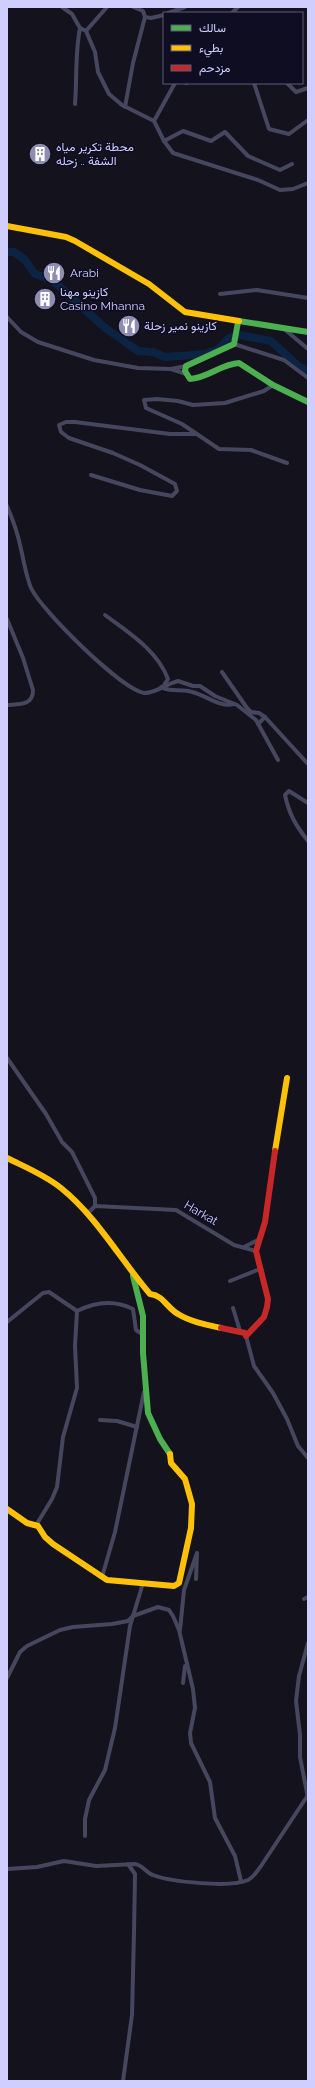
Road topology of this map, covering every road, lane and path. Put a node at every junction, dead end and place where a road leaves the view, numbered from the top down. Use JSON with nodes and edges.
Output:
{"nodes":[{"id":1,"x":62,"y":7,"type":"edge"},
{"id":2,"x":107,"y":7,"type":"edge"},
{"id":3,"x":133,"y":7,"type":"edge"},
{"id":4,"x":185,"y":7,"type":"edge"},
{"id":5,"x":171,"y":12,"type":"edge"},
{"id":6,"x":163,"y":14,"type":"edge"},
{"id":7,"x":145,"y":16,"type":"junction"},
{"id":8,"x":80,"y":28,"type":"junction"},
{"id":9,"x":86,"y":31,"type":"junction"},
{"id":10,"x":174,"y":84,"type":"edge"},
{"id":11,"x":254,"y":84,"type":"edge"},
{"id":12,"x":288,"y":84,"type":"edge"},
{"id":13,"x":308,"y":88,"type":"edge"},
{"id":14,"x":75,"y":104,"type":"dead end"},
{"id":15,"x":125,"y":107,"type":"junction"},
{"id":16,"x":308,"y":120,"type":"edge"},
{"id":17,"x":154,"y":121,"type":"junction"},
{"id":18,"x":164,"y":141,"type":"junction"},
{"id":19,"x":292,"y":164,"type":"dead end"},
{"id":20,"x":308,"y":182,"type":"edge"},
{"id":21,"x":7,"y":226,"type":"edge"},
{"id":22,"x":220,"y":294,"type":"dead end"},
{"id":23,"x":308,"y":298,"type":"edge"},
{"id":24,"x":7,"y":318,"type":"edge"},
{"id":25,"x":238,"y":322,"type":"junction"},
{"id":26,"x":282,"y":328,"type":"junction"},
{"id":27,"x":308,"y":332,"type":"edge"},
{"id":28,"x":235,"y":342,"type":"junction"},
{"id":29,"x":308,"y":349,"type":"edge"},
{"id":30,"x":186,"y":366,"type":"junction"},
{"id":31,"x":171,"y":369,"type":"junction"},
{"id":32,"x":186,"y":374,"type":"junction"},
{"id":33,"x":308,"y":378,"type":"edge"},
{"id":34,"x":273,"y":385,"type":"junction"},
{"id":35,"x":308,"y":402,"type":"edge"},
{"id":36,"x":195,"y":434,"type":"junction"},
{"id":37,"x":287,"y":463,"type":"dead end"},
{"id":38,"x":91,"y":475,"type":"dead end"},
{"id":39,"x":7,"y":506,"type":"edge"},
{"id":40,"x":105,"y":615,"type":"dead end"},
{"id":41,"x":7,"y":619,"type":"edge"},
{"id":42,"x":222,"y":672,"type":"dead end"},
{"id":43,"x":162,"y":686,"type":"junction"},
{"id":44,"x":7,"y":704,"type":"edge"},
{"id":45,"x":234,"y":704,"type":"junction"},
{"id":46,"x":265,"y":717,"type":"junction"},
{"id":47,"x":258,"y":724,"type":"junction"},
{"id":48,"x":278,"y":760,"type":"dead end"},
{"id":49,"x":308,"y":764,"type":"edge"},
{"id":50,"x":308,"y":803,"type":"edge"},
{"id":51,"x":308,"y":841,"type":"edge"},
{"id":52,"x":7,"y":1058,"type":"edge"},
{"id":53,"x":287,"y":1078,"type":"dead end"},
{"id":54,"x":7,"y":1158,"type":"edge"},
{"id":55,"x":95,"y":1206,"type":"junction"},
{"id":56,"x":87,"y":1214,"type":"junction"},
{"id":57,"x":260,"y":1239,"type":"junction"},
{"id":58,"x":244,"y":1247,"type":"junction"},
{"id":59,"x":256,"y":1251,"type":"junction"},
{"id":60,"x":260,"y":1269,"type":"junction"},
{"id":61,"x":133,"y":1273,"type":"junction"},
{"id":62,"x":230,"y":1282,"type":"dead end"},
{"id":63,"x":233,"y":1308,"type":"dead end"},
{"id":64,"x":78,"y":1311,"type":"junction"},
{"id":65,"x":7,"y":1322,"type":"edge"},
{"id":66,"x":240,"y":1332,"type":"junction"},
{"id":67,"x":142,"y":1334,"type":"junction"},
{"id":68,"x":246,"y":1336,"type":"junction"},
{"id":69,"x":145,"y":1386,"type":"junction"},
{"id":70,"x":100,"y":1420,"type":"dead end"},
{"id":71,"x":137,"y":1427,"type":"junction"},
{"id":72,"x":308,"y":1458,"type":"edge"},
{"id":73,"x":7,"y":1509,"type":"edge"},
{"id":74,"x":38,"y":1526,"type":"junction"},
{"id":75,"x":102,"y":1577,"type":"junction"},
{"id":76,"x":196,"y":1579,"type":"dead end"},
{"id":77,"x":143,"y":1583,"type":"junction"},
{"id":78,"x":133,"y":1616,"type":"junction"},
{"id":79,"x":179,"y":1632,"type":"junction"},
{"id":80,"x":308,"y":1643,"type":"edge"},
{"id":81,"x":184,"y":1659,"type":"junction"},
{"id":82,"x":7,"y":1678,"type":"edge"},
{"id":83,"x":183,"y":1683,"type":"dead end"},
{"id":84,"x":308,"y":1797,"type":"edge"},
{"id":85,"x":85,"y":1836,"type":"dead end"},
{"id":86,"x":128,"y":1864,"type":"junction"},
{"id":87,"x":7,"y":1869,"type":"edge"},
{"id":88,"x":241,"y":1881,"type":"junction"},
{"id":89,"x":123,"y":2081,"type":"edge"}],
"edges":[{"from":1,"to":8,"type":"street"},
{"from":2,"to":9,"type":"street"},
{"from":3,"to":7,"type":"street"},
{"from":4,"to":5,"type":"street"},
{"from":6,"to":7,"type":"street"},
{"from":7,"to":15,"type":"street"},
{"from":8,"to":9,"type":"street"},
{"from":8,"to":14,"type":"street"},
{"from":9,"to":15,"type":"street"},
{"from":10,"to":17,"type":"street"},
{"from":11,"to":16,"type":"street"},
{"from":12,"to":13,"type":"street"},
{"from":15,"to":17,"type":"street"},
{"from":17,"to":18,"type":"street"},
{"from":18,"to":19,"type":"street"},
{"from":18,"to":20,"type":"street"},
{"from":21,"to":25,"type":"street"},
{"from":22,"to":23,"type":"street"},
{"from":24,"to":31,"type":"street"},
{"from":25,"to":26,"type":"street"},
{"from":25,"to":28,"type":"street"},
{"from":26,"to":27,"type":"street"},
{"from":26,"to":29,"type":"street"},
{"from":28,"to":30,"type":"street"},
{"from":28,"to":33,"type":"street"},
{"from":30,"to":31,"type":"street"},
{"from":30,"to":32,"type":"street"},
{"from":31,"to":32,"type":"street"},
{"from":32,"to":34,"type":"street"},
{"from":34,"to":35,"type":"street"},
{"from":34,"to":36,"type":"street"},
{"from":36,"to":37,"type":"street"},
{"from":36,"to":38,"type":"street"},
{"from":39,"to":43,"type":"street"},
{"from":40,"to":43,"type":"street"},
{"from":41,"to":44,"type":"street"},
{"from":42,"to":46,"type":"street"},
{"from":43,"to":45,"type":"street"},
{"from":43,"to":45,"type":"street"},
{"from":45,"to":47,"type":"street"},
{"from":46,"to":47,"type":"street"},
{"from":46,"to":49,"type":"street"},
{"from":47,"to":48,"type":"street"},
{"from":50,"to":51,"type":"street"},
{"from":52,"to":55,"type":"street"},
{"from":53,"to":57,"type":"street"},
{"from":54,"to":56,"type":"street"},
{"from":55,"to":56,"type":"street"},
{"from":55,"to":58,"type":"street","name":"Harkat"},
{"from":56,"to":61,"type":"street"},
{"from":57,"to":58,"type":"street"},
{"from":57,"to":59,"type":"street"},
{"from":58,"to":59,"type":"street","name":"Harkat"},
{"from":59,"to":60,"type":"street"},
{"from":60,"to":62,"type":"street"},
{"from":60,"to":68,"type":"street"},
{"from":61,"to":66,"type":"street"},
{"from":61,"to":67,"type":"street"},
{"from":63,"to":66,"type":"street"},
{"from":64,"to":65,"type":"street"},
{"from":64,"to":67,"type":"street"},
{"from":64,"to":74,"type":"street"},
{"from":66,"to":68,"type":"street"},
{"from":67,"to":69,"type":"street"},
{"from":68,"to":72,"type":"street"},
{"from":69,"to":71,"type":"street"},
{"from":69,"to":77,"type":"street"},
{"from":70,"to":71,"type":"street"},
{"from":71,"to":75,"type":"street"},
{"from":73,"to":74,"type":"street"},
{"from":74,"to":75,"type":"street"},
{"from":75,"to":77,"type":"street"},
{"from":76,"to":79,"type":"street"},
{"from":77,"to":78,"type":"street"},
{"from":78,"to":79,"type":"street"},
{"from":78,"to":82,"type":"street"},
{"from":78,"to":85,"type":"street"},
{"from":79,"to":81,"type":"street"},
{"from":80,"to":84,"type":"street"},
{"from":81,"to":83,"type":"street"},
{"from":81,"to":88,"type":"street"},
{"from":84,"to":88,"type":"street"},
{"from":86,"to":87,"type":"street"},
{"from":86,"to":88,"type":"street"},
{"from":86,"to":89,"type":"street"}]}
